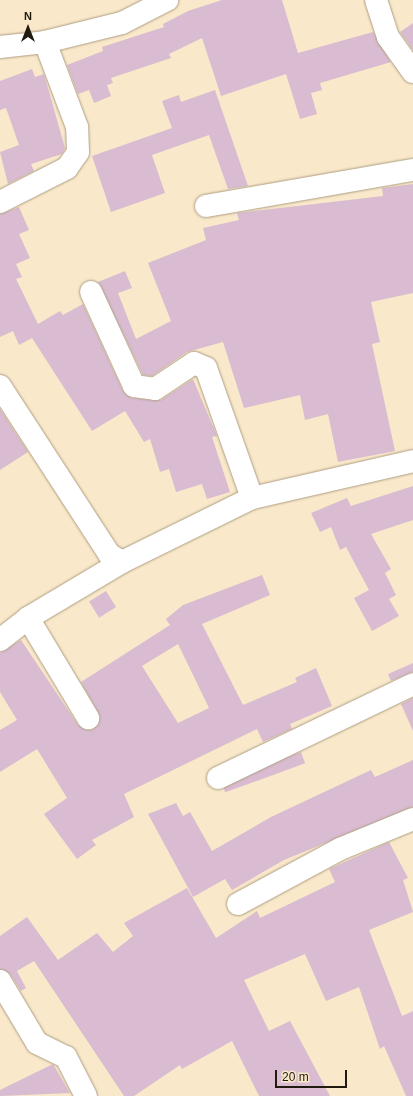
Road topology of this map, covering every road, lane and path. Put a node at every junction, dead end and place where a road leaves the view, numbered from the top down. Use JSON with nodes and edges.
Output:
{"nodes":[{"id":1,"x":167,"y":0,"type":"edge"},
{"id":2,"x":376,"y":0,"type":"edge"},
{"id":3,"x":45,"y":42,"type":"junction"},
{"id":4,"x":0,"y":47,"type":"edge"},
{"id":5,"x":413,"y":72,"type":"edge"},
{"id":6,"x":413,"y":170,"type":"edge"},
{"id":7,"x":0,"y":202,"type":"edge"},
{"id":8,"x":206,"y":206,"type":"dead end"},
{"id":9,"x":91,"y":292,"type":"dead end"},
{"id":10,"x":0,"y":386,"type":"edge"},
{"id":11,"x":413,"y":461,"type":"edge"},
{"id":12,"x":252,"y":498,"type":"junction"},
{"id":13,"x":122,"y":562,"type":"junction"},
{"id":14,"x":28,"y":618,"type":"junction"},
{"id":15,"x":0,"y":640,"type":"edge"},
{"id":16,"x":413,"y":684,"type":"edge"},
{"id":17,"x":88,"y":718,"type":"dead end"},
{"id":18,"x":218,"y":778,"type":"dead end"},
{"id":19,"x":413,"y":819,"type":"edge"},
{"id":20,"x":238,"y":904,"type":"dead end"},
{"id":21,"x":0,"y":981,"type":"edge"},
{"id":22,"x":86,"y":1096,"type":"edge"}],
"edges":[{"from":1,"to":3,"type":"street"},
{"from":2,"to":5,"type":"street"},
{"from":3,"to":4,"type":"street"},
{"from":3,"to":7,"type":"street"},
{"from":6,"to":8,"type":"street"},
{"from":9,"to":12,"type":"street"},
{"from":10,"to":13,"type":"street"},
{"from":11,"to":12,"type":"street"},
{"from":12,"to":13,"type":"street"},
{"from":13,"to":14,"type":"street"},
{"from":14,"to":15,"type":"street"},
{"from":14,"to":17,"type":"street"},
{"from":16,"to":18,"type":"street"},
{"from":19,"to":20,"type":"street"},
{"from":21,"to":22,"type":"street"}]}
